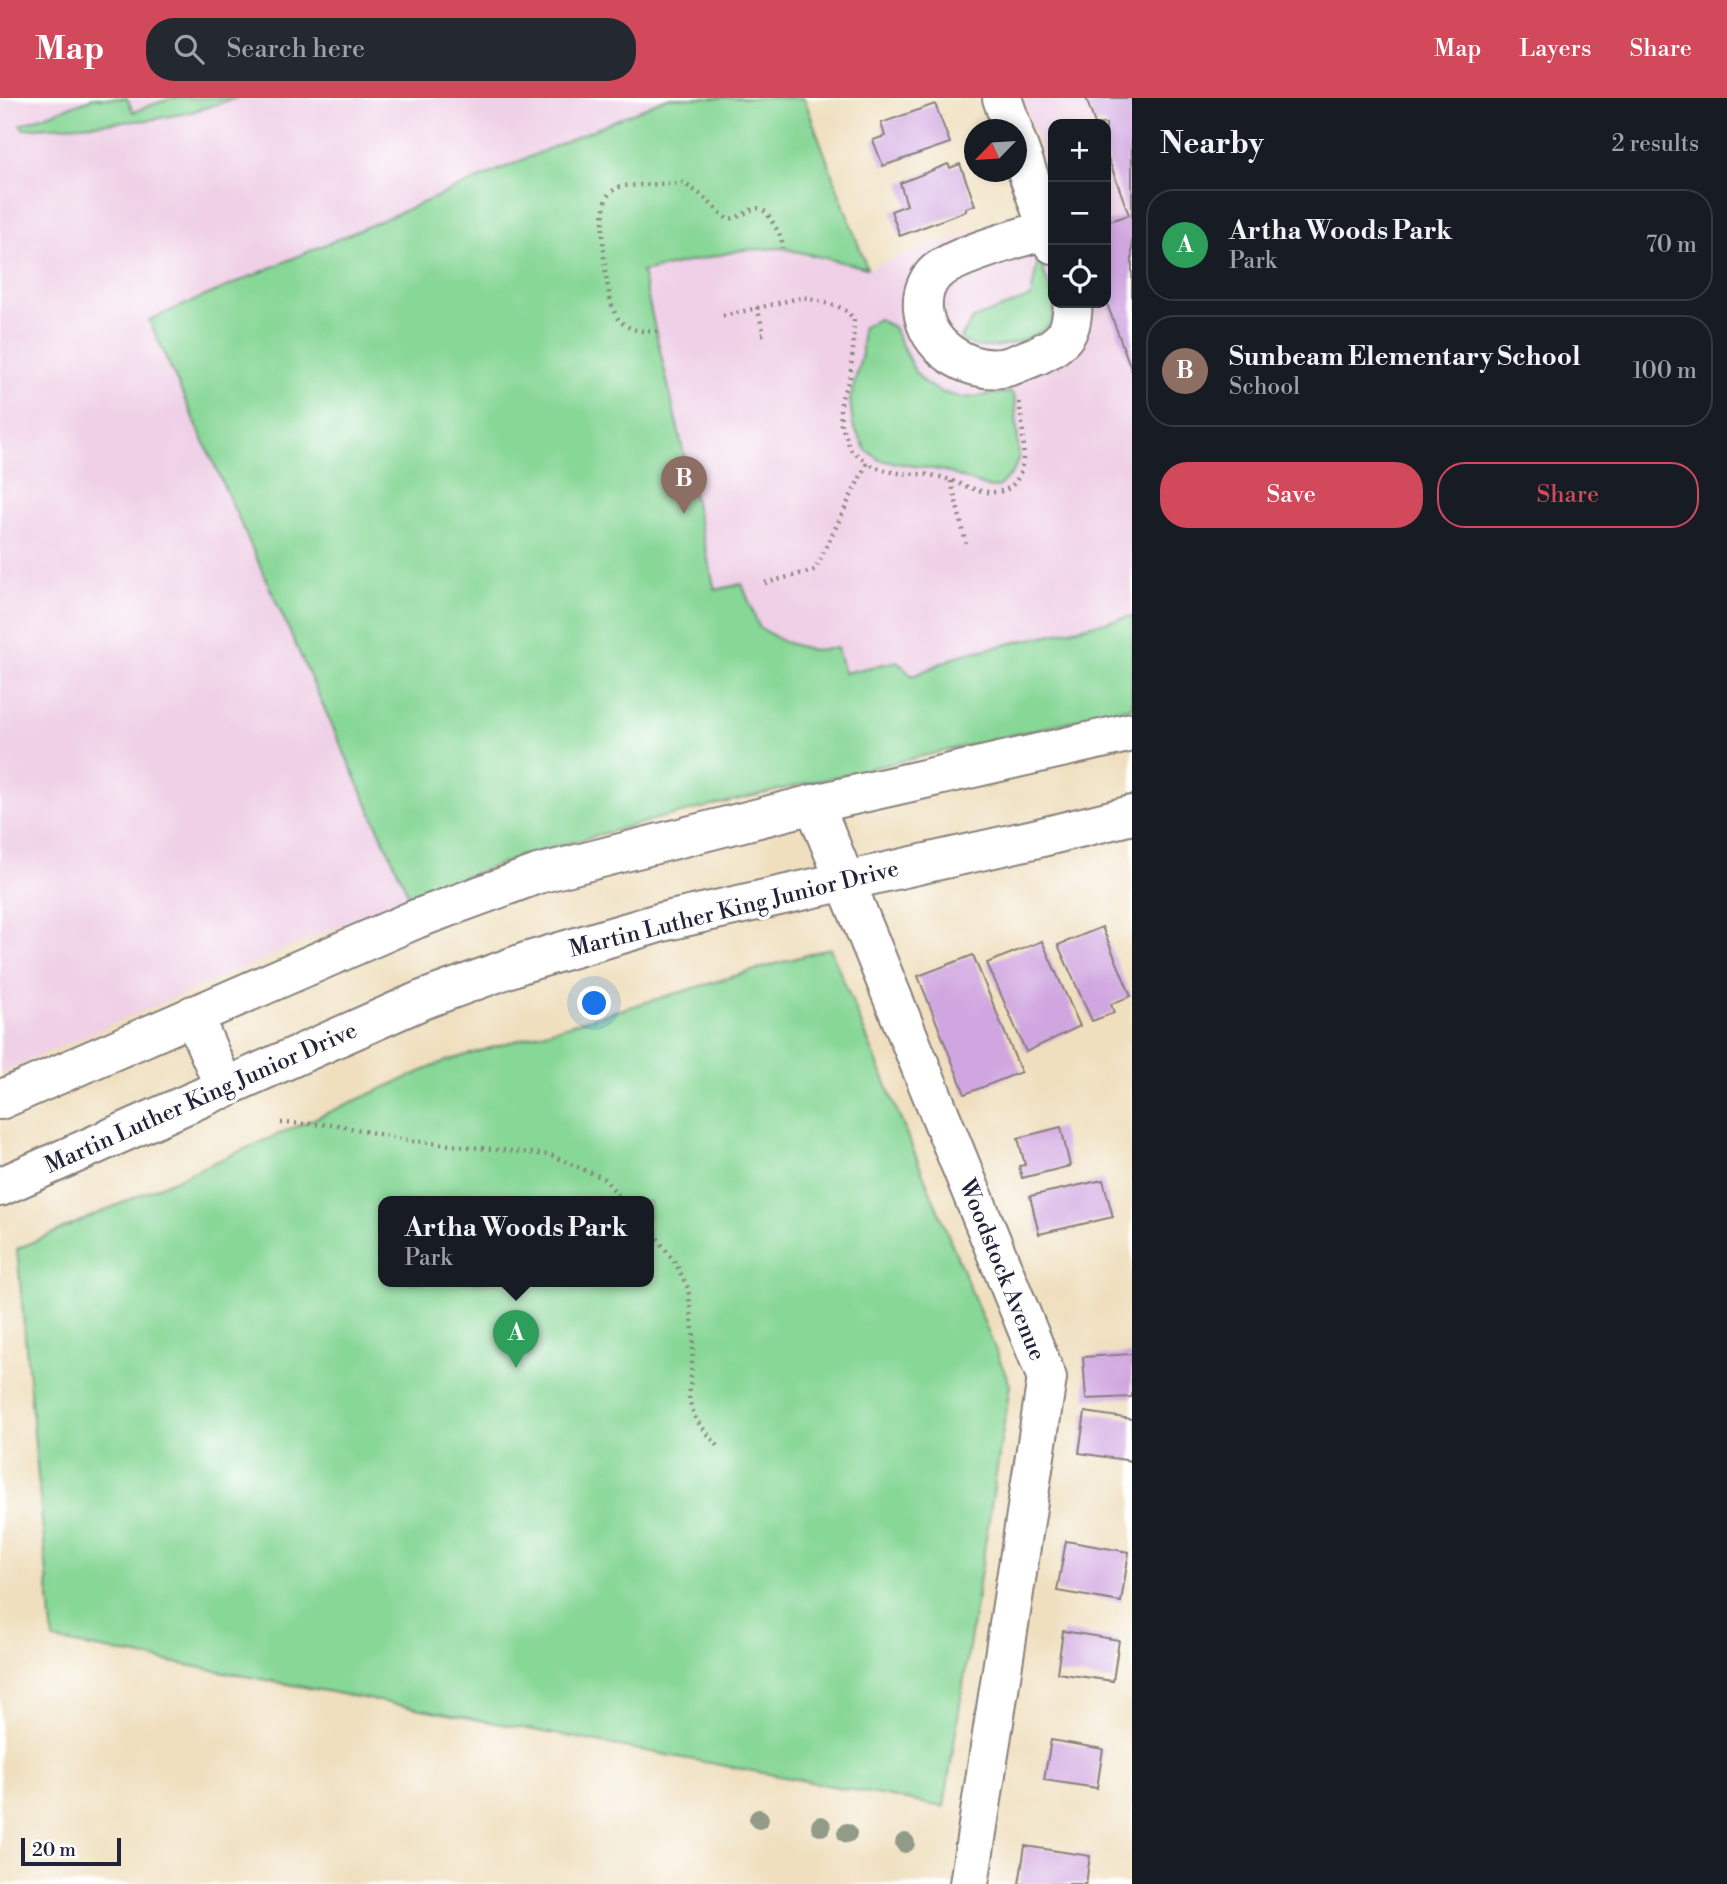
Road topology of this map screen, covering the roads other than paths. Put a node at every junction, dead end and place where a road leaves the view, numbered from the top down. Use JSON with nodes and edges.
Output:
{"nodes":[{"id":1,"x":1002,"y":98,"type":"edge"},
{"id":2,"x":1009,"y":119,"type":"edge"},
{"id":3,"x":1027,"y":169,"type":"edge"},
{"id":4,"x":1048,"y":228,"type":"edge"},
{"id":5,"x":1048,"y":238,"type":"edge"},
{"id":6,"x":1073,"y":308,"type":"edge"},
{"id":7,"x":1132,"y":732,"type":"edge"},
{"id":8,"x":814,"y":804,"type":"junction"},
{"id":9,"x":1132,"y":814,"type":"edge"},
{"id":10,"x":845,"y":880,"type":"junction"},
{"id":11,"x":193,"y":1015,"type":"junction"},
{"id":12,"x":225,"y":1088,"type":"junction"},
{"id":13,"x":0,"y":1100,"type":"edge"},
{"id":14,"x":0,"y":1187,"type":"edge"},
{"id":15,"x":969,"y":1884,"type":"edge"}],
"edges":[{"from":1,"to":2,"type":"main road"},
{"from":3,"to":4,"type":"main road"},
{"from":5,"to":6,"type":"main road"},
{"from":7,"to":8,"type":"main road"},
{"from":8,"to":10,"type":"main road","name":"Woodstock Avenue"},
{"from":8,"to":11,"type":"main road"},
{"from":9,"to":10,"type":"main road","name":"Martin Luther King Junior Drive"},
{"from":10,"to":12,"type":"main road","name":"Martin Luther King Junior Drive"},
{"from":10,"to":15,"type":"main road","name":"Woodstock Avenue"},
{"from":11,"to":12,"type":"main road"},
{"from":11,"to":13,"type":"main road"},
{"from":12,"to":14,"type":"main road","name":"Martin Luther King Junior Drive"}]}
